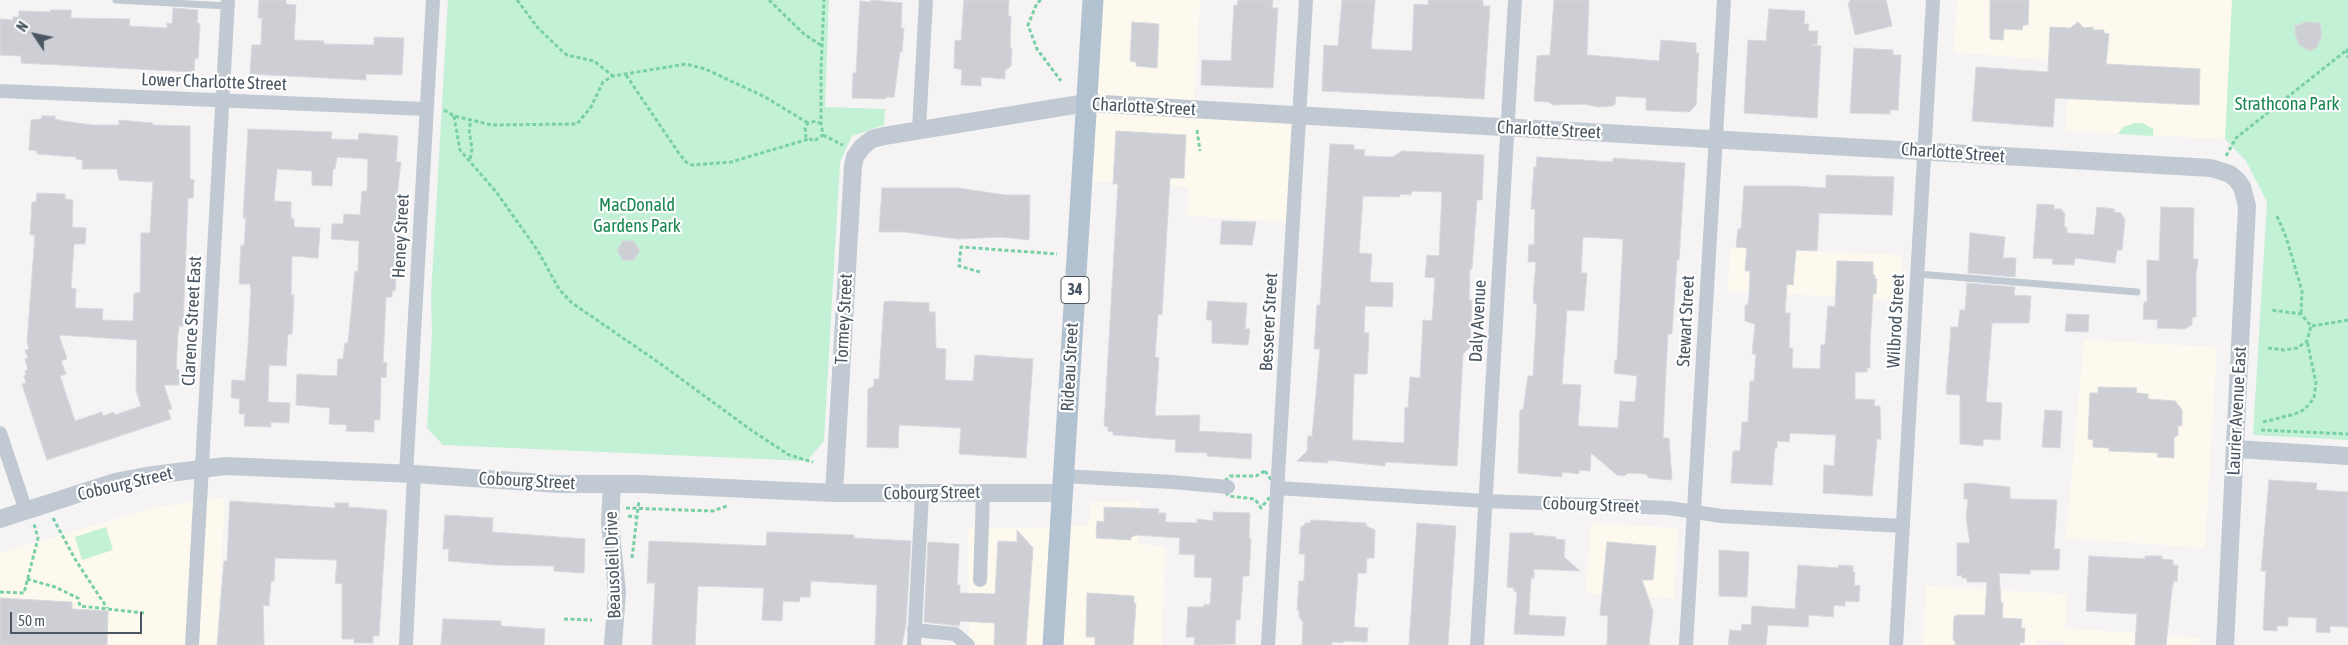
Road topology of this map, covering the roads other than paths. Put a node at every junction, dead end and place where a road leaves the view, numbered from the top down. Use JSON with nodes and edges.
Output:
{"nodes":[{"id":1,"x":116,"y":0,"type":"edge"},
{"id":2,"x":433,"y":0,"type":"edge"},
{"id":3,"x":926,"y":0,"type":"edge"},
{"id":4,"x":1093,"y":0,"type":"edge"},
{"id":5,"x":1306,"y":0,"type":"edge"},
{"id":6,"x":1515,"y":0,"type":"edge"},
{"id":7,"x":1724,"y":0,"type":"edge"},
{"id":8,"x":1933,"y":0,"type":"edge"},
{"id":9,"x":228,"y":3,"type":"edge"},
{"id":10,"x":0,"y":91,"type":"edge"},
{"id":11,"x":223,"y":101,"type":"junction"},
{"id":12,"x":1086,"y":103,"type":"junction"},
{"id":13,"x":426,"y":109,"type":"junction"},
{"id":14,"x":1299,"y":115,"type":"junction"},
{"id":15,"x":1508,"y":127,"type":"junction"},
{"id":16,"x":919,"y":129,"type":"junction"},
{"id":17,"x":1715,"y":139,"type":"junction"},
{"id":18,"x":862,"y":147,"type":"joint"},
{"id":19,"x":1925,"y":151,"type":"junction"},
{"id":20,"x":2237,"y":180,"type":"joint"},
{"id":21,"x":1918,"y":274,"type":"junction"},
{"id":22,"x":2137,"y":292,"type":"dead end"},
{"id":23,"x":0,"y":434,"type":"edge"},
{"id":24,"x":2236,"y":449,"type":"junction"},
{"id":25,"x":2348,"y":456,"type":"edge"},
{"id":26,"x":202,"y":468,"type":"junction"},
{"id":27,"x":410,"y":474,"type":"junction"},
{"id":28,"x":612,"y":485,"type":"junction"},
{"id":29,"x":1063,"y":485,"type":"junction"},
{"id":30,"x":1224,"y":487,"type":"road end"},
{"id":31,"x":1277,"y":488,"type":"junction"},
{"id":32,"x":834,"y":493,"type":"junction"},
{"id":33,"x":984,"y":493,"type":"junction"},
{"id":34,"x":922,"y":494,"type":"junction"},
{"id":35,"x":1486,"y":501,"type":"junction"},
{"id":36,"x":28,"y":510,"type":"junction"},
{"id":37,"x":1694,"y":512,"type":"junction"},
{"id":38,"x":0,"y":519,"type":"edge"},
{"id":39,"x":1903,"y":526,"type":"junction"},
{"id":40,"x":980,"y":580,"type":"dead end"},
{"id":41,"x":914,"y":630,"type":"junction"},
{"id":42,"x":192,"y":645,"type":"edge"},
{"id":43,"x":406,"y":645,"type":"edge"},
{"id":44,"x":614,"y":645,"type":"edge"},
{"id":45,"x":914,"y":645,"type":"edge"},
{"id":46,"x":968,"y":645,"type":"edge"},
{"id":47,"x":1053,"y":645,"type":"edge"},
{"id":48,"x":1268,"y":645,"type":"edge"},
{"id":49,"x":1477,"y":645,"type":"edge"},
{"id":50,"x":1686,"y":645,"type":"edge"},
{"id":51,"x":1896,"y":645,"type":"edge"},
{"id":52,"x":2225,"y":645,"type":"edge"}],
"edges":[{"from":1,"to":9,"type":"lane"},
{"from":2,"to":13,"type":"street","name":"Heney Street"},
{"from":3,"to":16,"type":"street"},
{"from":4,"to":12,"type":"main road","name":"Rideau Street","number":"34"},
{"from":5,"to":14,"type":"street","name":"Besserer Street"},
{"from":6,"to":15,"type":"street","name":"Daly Avenue"},
{"from":7,"to":17,"type":"street","name":"Stewart Street"},
{"from":8,"to":19,"type":"street","name":"Wilbrod Street"},
{"from":9,"to":11,"type":"street","name":"Clarence Street East"},
{"from":10,"to":11,"type":"street","name":"Lower Charlotte Street"},
{"from":11,"to":13,"type":"street","name":"Lower Charlotte Street"},
{"from":11,"to":26,"type":"street","name":"Clarence Street East"},
{"from":12,"to":14,"type":"street","name":"Charlotte Street"},
{"from":12,"to":16,"type":"street","name":"Charlotte Street"},
{"from":12,"to":29,"type":"main road","name":"Rideau Street","number":"34"},
{"from":13,"to":27,"type":"street","name":"Heney Street"},
{"from":14,"to":15,"type":"street","name":"Charlotte Street"},
{"from":14,"to":31,"type":"street","name":"Besserer Street"},
{"from":15,"to":17,"type":"street","name":"Charlotte Street"},
{"from":15,"to":35,"type":"street","name":"Daly Avenue"},
{"from":16,"to":18,"type":"street","name":"Charlotte Street"},
{"from":17,"to":19,"type":"street","name":"Charlotte Street"},
{"from":17,"to":37,"type":"street","name":"Stewart Street"},
{"from":18,"to":32,"type":"street","name":"Tormey Street"},
{"from":19,"to":20,"type":"street","name":"Charlotte Street"},
{"from":19,"to":21,"type":"street","name":"Wilbrod Street"},
{"from":20,"to":24,"type":"street","name":"Laurier Avenue East"},
{"from":21,"to":22,"type":"lane"},
{"from":21,"to":39,"type":"street","name":"Wilbrod Street"},
{"from":23,"to":36,"type":"street"},
{"from":24,"to":25,"type":"street"},
{"from":24,"to":52,"type":"street","name":"Laurier Avenue East"},
{"from":26,"to":27,"type":"street","name":"Cobourg Street"},
{"from":26,"to":36,"type":"street","name":"Cobourg Street"},
{"from":26,"to":42,"type":"street","name":"Clarence Street East"},
{"from":27,"to":28,"type":"street","name":"Cobourg Street"},
{"from":27,"to":43,"type":"street","name":"Heney Street"},
{"from":28,"to":32,"type":"street","name":"Cobourg Street"},
{"from":28,"to":44,"type":"street","name":"Beausoleil Drive"},
{"from":29,"to":30,"type":"street","name":"Cobourg Street"},
{"from":29,"to":33,"type":"street","name":"Cobourg Street"},
{"from":29,"to":47,"type":"main road","name":"Rideau Street","number":"34"},
{"from":31,"to":35,"type":"street","name":"Cobourg Street"},
{"from":31,"to":48,"type":"street","name":"Besserer Street"},
{"from":32,"to":34,"type":"street","name":"Cobourg Street"},
{"from":33,"to":34,"type":"street","name":"Cobourg Street"},
{"from":33,"to":40,"type":"street"},
{"from":34,"to":41,"type":"street"},
{"from":35,"to":37,"type":"street","name":"Cobourg Street"},
{"from":35,"to":49,"type":"street","name":"Daly Avenue"},
{"from":36,"to":38,"type":"street","name":"Cobourg Street"},
{"from":37,"to":39,"type":"street","name":"Cobourg Street"},
{"from":37,"to":50,"type":"street","name":"Stewart Street"},
{"from":39,"to":51,"type":"street","name":"Wilbrod Street"},
{"from":41,"to":45,"type":"street"},
{"from":41,"to":46,"type":"street"}]}
